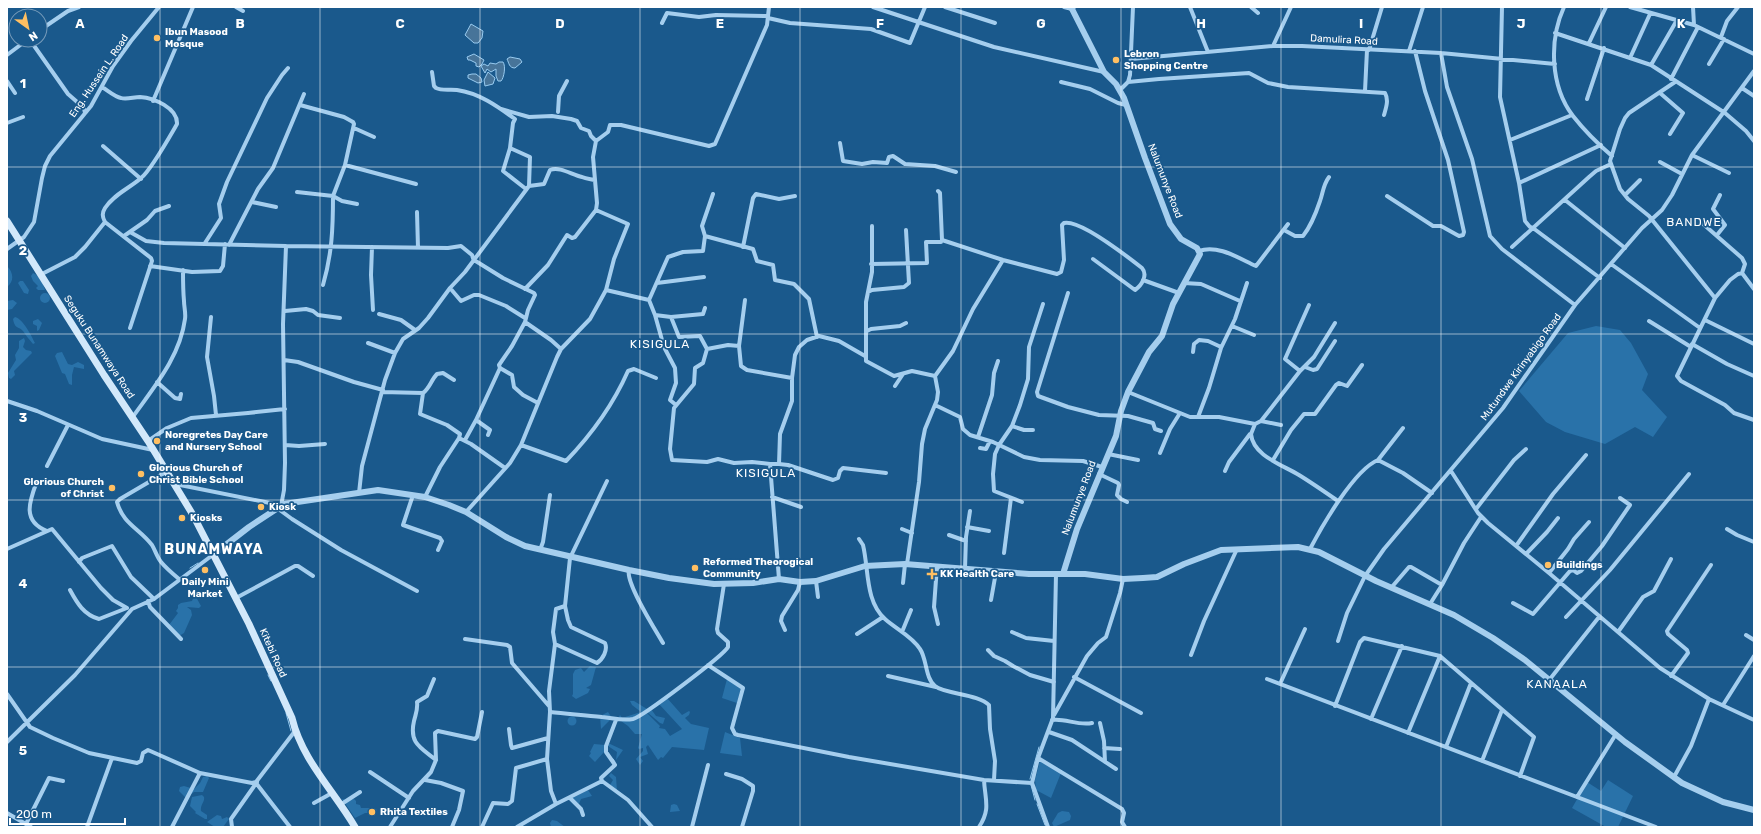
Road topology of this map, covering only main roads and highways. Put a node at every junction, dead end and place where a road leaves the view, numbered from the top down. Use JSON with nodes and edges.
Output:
{"nodes":[{"id":1,"x":7,"y":221,"type":"edge"},
{"id":2,"x":174,"y":484,"type":"joint"},
{"id":3,"x":355,"y":827,"type":"edge"}],
"edges":[{"from":1,"to":2,"type":"main road","name":"Seguku Bunamwaya Road"},
{"from":2,"to":3,"type":"main road","name":"Kitebi Road"}]}
